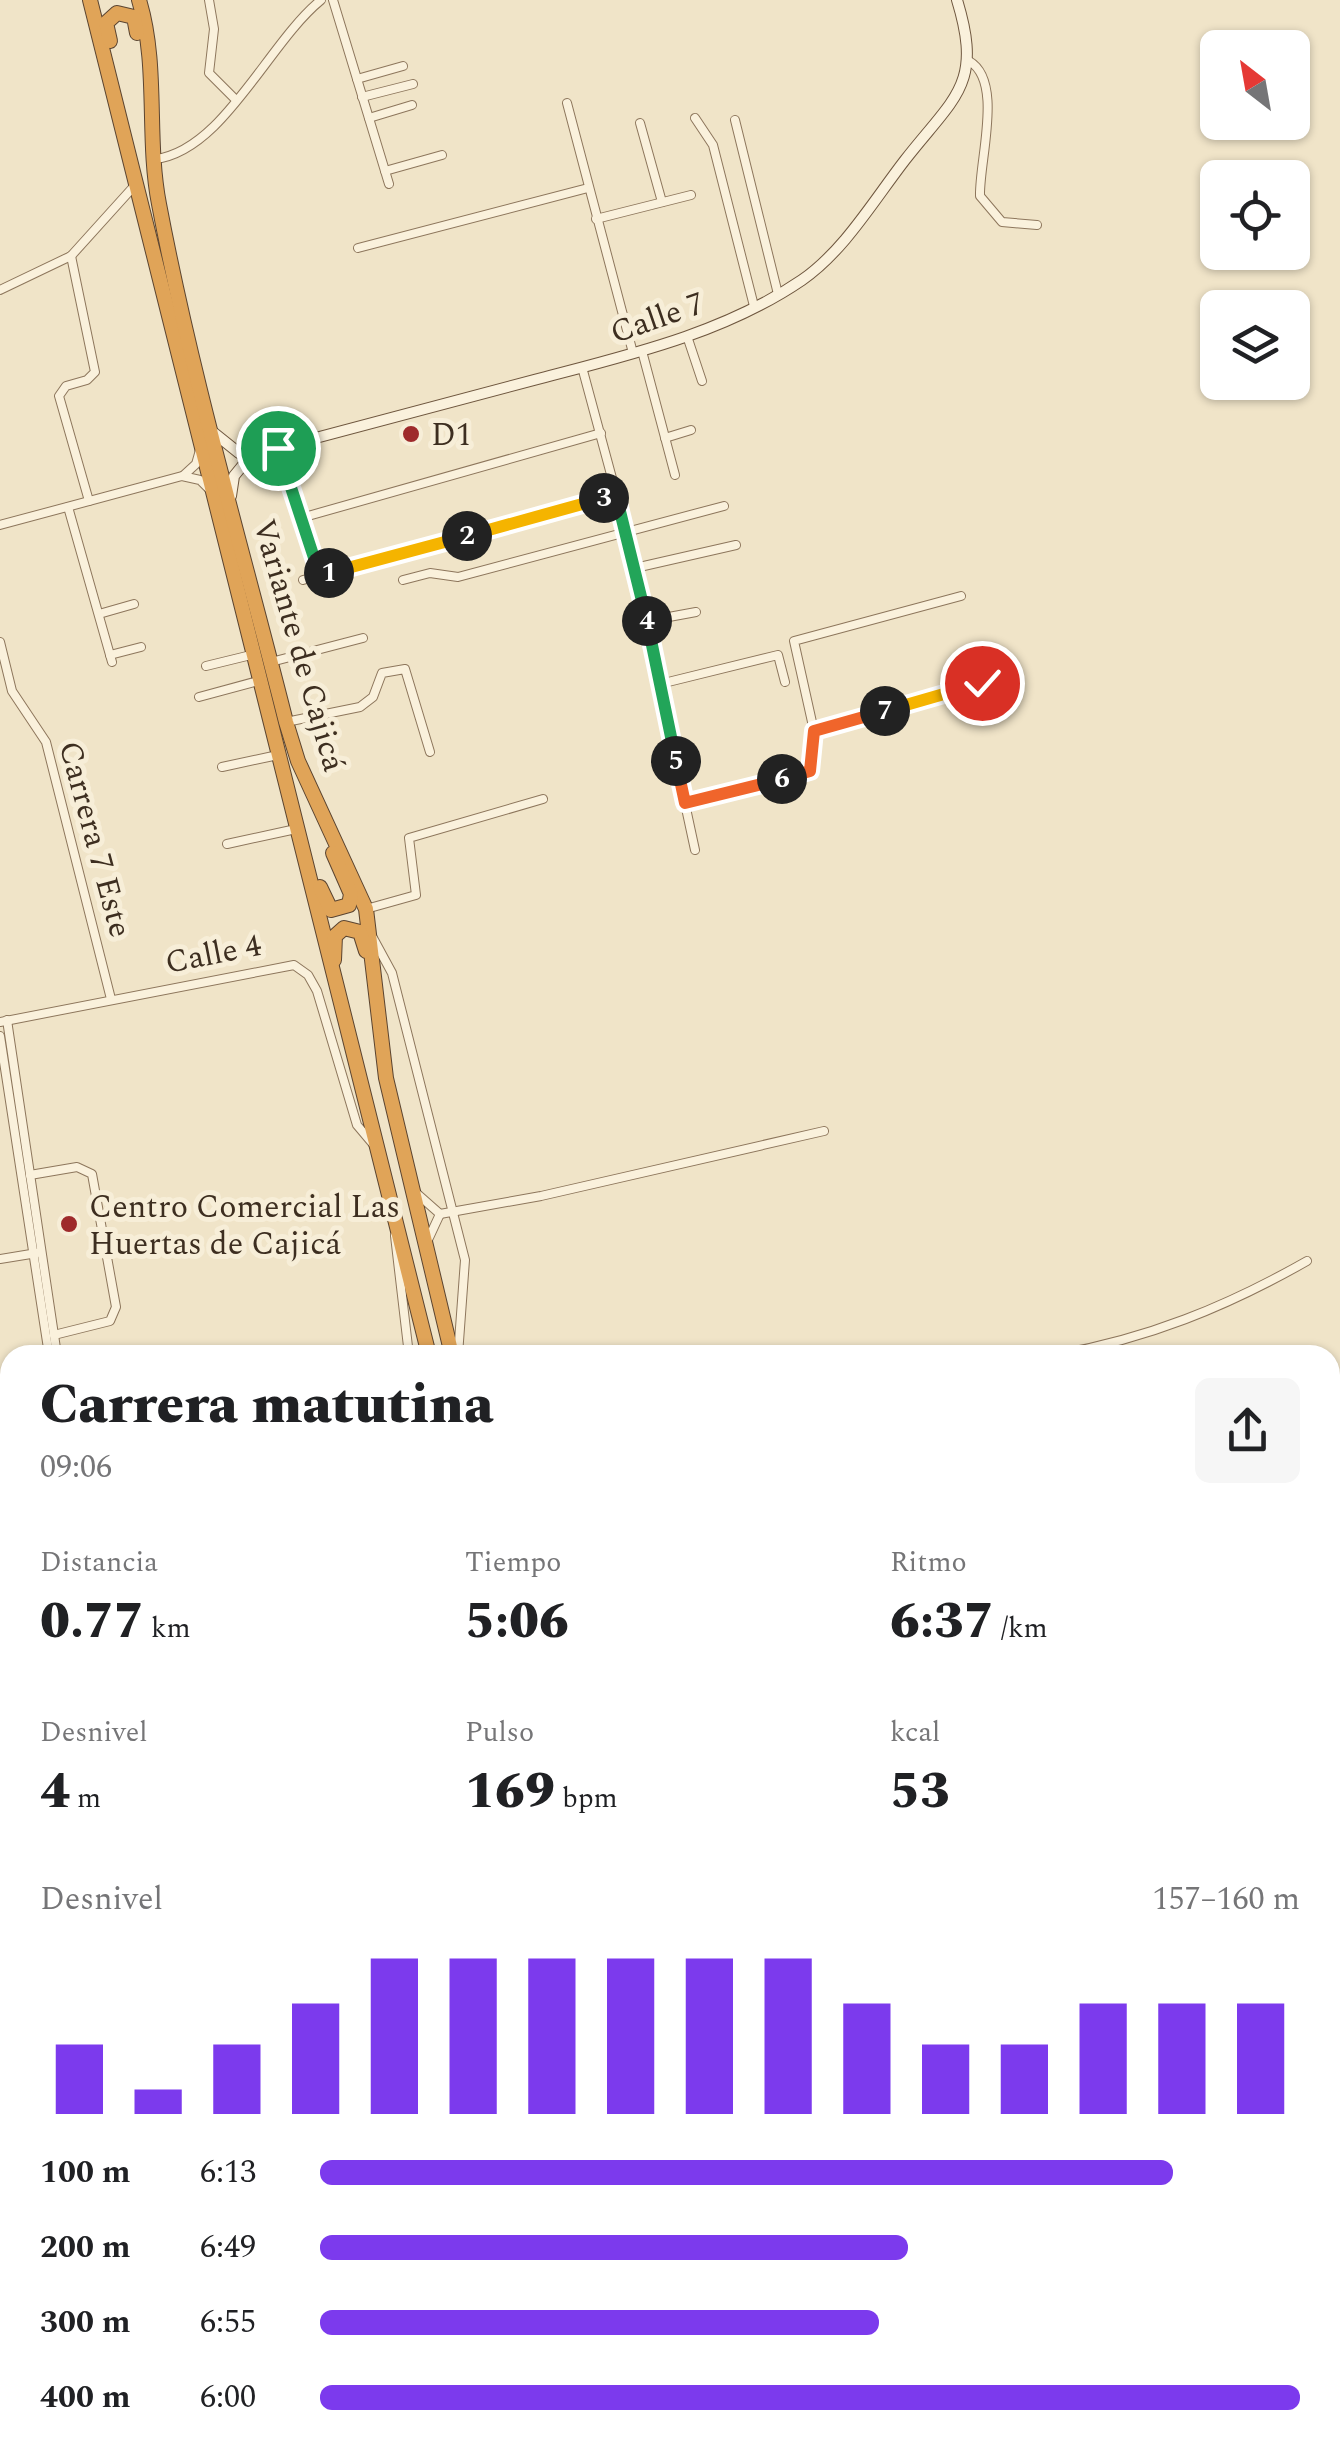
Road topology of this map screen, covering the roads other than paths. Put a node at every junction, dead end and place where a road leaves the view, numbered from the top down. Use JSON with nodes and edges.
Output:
{"nodes":[{"id":1,"x":90,"y":0,"type":"edge"},
{"id":2,"x":209,"y":0,"type":"edge"},
{"id":3,"x":321,"y":0,"type":"edge"},
{"id":4,"x":333,"y":0,"type":"edge"},
{"id":5,"x":957,"y":0,"type":"edge"},
{"id":6,"x":144,"y":4,"type":"edge"},
{"id":7,"x":969,"y":61,"type":"junction"},
{"id":8,"x":404,"y":66,"type":"dead end"},
{"id":9,"x":110,"y":76,"type":"junction"},
{"id":10,"x":151,"y":77,"type":"junction"},
{"id":11,"x":357,"y":79,"type":"junction"},
{"id":12,"x":412,"y":84,"type":"dead end"},
{"id":13,"x":362,"y":97,"type":"junction"},
{"id":14,"x":235,"y":99,"type":"junction"},
{"id":15,"x":568,"y":104,"type":"dead end"},
{"id":16,"x":412,"y":105,"type":"dead end"},
{"id":17,"x":369,"y":118,"type":"junction"},
{"id":18,"x":695,"y":118,"type":"dead end"},
{"id":19,"x":735,"y":120,"type":"dead end"},
{"id":20,"x":640,"y":123,"type":"dead end"},
{"id":21,"x":442,"y":155,"type":"dead end"},
{"id":22,"x":153,"y":159,"type":"junction"},
{"id":23,"x":385,"y":170,"type":"junction"},
{"id":24,"x":138,"y":182,"type":"junction"},
{"id":25,"x":389,"y":184,"type":"dead end"},
{"id":26,"x":588,"y":188,"type":"junction"},
{"id":27,"x":690,"y":195,"type":"dead end"},
{"id":28,"x":662,"y":202,"type":"junction"},
{"id":29,"x":596,"y":219,"type":"junction"},
{"id":30,"x":1038,"y":225,"type":"dead end"},
{"id":31,"x":358,"y":248,"type":"dead end"},
{"id":32,"x":71,"y":256,"type":"junction"},
{"id":33,"x":0,"y":290,"type":"edge"},
{"id":34,"x":778,"y":294,"type":"junction"},
{"id":35,"x":754,"y":306,"type":"junction"},
{"id":36,"x":686,"y":336,"type":"junction"},
{"id":37,"x":637,"y":352,"type":"junction"},
{"id":38,"x":582,"y":367,"type":"junction"},
{"id":39,"x":702,"y":381,"type":"dead end"},
{"id":40,"x":212,"y":428,"type":"junction"},
{"id":41,"x":690,"y":430,"type":"dead end"},
{"id":42,"x":600,"y":433,"type":"junction"},
{"id":43,"x":665,"y":438,"type":"junction"},
{"id":44,"x":201,"y":446,"type":"junction"},
{"id":45,"x":278,"y":448,"type":"junction"},
{"id":46,"x":252,"y":454,"type":"junction"},
{"id":47,"x":675,"y":475,"type":"dead end"},
{"id":48,"x":182,"y":476,"type":"junction"},
{"id":49,"x":212,"y":493,"type":"junction"},
{"id":50,"x":616,"y":495,"type":"junction"},
{"id":51,"x":90,"y":502,"type":"junction"},
{"id":52,"x":232,"y":506,"type":"junction"},
{"id":53,"x":724,"y":506,"type":"dead end"},
{"id":54,"x":68,"y":507,"type":"junction"},
{"id":55,"x":301,"y":518,"type":"junction"},
{"id":56,"x":0,"y":526,"type":"edge"},
{"id":57,"x":626,"y":530,"type":"junction"},
{"id":58,"x":736,"y":545,"type":"dead end"},
{"id":59,"x":635,"y":568,"type":"junction"},
{"id":60,"x":320,"y":576,"type":"junction"},
{"id":61,"x":303,"y":580,"type":"dead end"},
{"id":62,"x":404,"y":580,"type":"dead end"},
{"id":63,"x":961,"y":596,"type":"dead end"},
{"id":64,"x":134,"y":604,"type":"dead end"},
{"id":65,"x":696,"y":612,"type":"dead end"},
{"id":66,"x":98,"y":614,"type":"junction"},
{"id":67,"x":647,"y":621,"type":"junction"},
{"id":68,"x":362,"y":638,"type":"dead end"},
{"id":69,"x":0,"y":642,"type":"edge"},
{"id":70,"x":141,"y":647,"type":"dead end"},
{"id":71,"x":251,"y":654,"type":"junction"},
{"id":72,"x":271,"y":662,"type":"junction"},
{"id":73,"x":206,"y":666,"type":"dead end"},
{"id":74,"x":258,"y":681,"type":"junction"},
{"id":75,"x":785,"y":682,"type":"dead end"},
{"id":76,"x":982,"y":683,"type":"dead end"},
{"id":77,"x":660,"y":684,"type":"junction"},
{"id":78,"x":200,"y":697,"type":"dead end"},
{"id":79,"x":286,"y":722,"type":"junction"},
{"id":80,"x":814,"y":731,"type":"junction"},
{"id":81,"x":430,"y":752,"type":"dead end"},
{"id":82,"x":278,"y":756,"type":"junction"},
{"id":83,"x":222,"y":767,"type":"dead end"},
{"id":84,"x":543,"y":799,"type":"dead end"},
{"id":85,"x":685,"y":803,"type":"junction"},
{"id":86,"x":296,"y":829,"type":"junction"},
{"id":87,"x":333,"y":832,"type":"junction"},
{"id":88,"x":228,"y":844,"type":"dead end"},
{"id":89,"x":300,"y":847,"type":"junction"},
{"id":90,"x":696,"y":850,"type":"dead end"},
{"id":91,"x":366,"y":909,"type":"junction"},
{"id":92,"x":373,"y":938,"type":"junction"},
{"id":93,"x":376,"y":985,"type":"junction"},
{"id":94,"x":335,"y":992,"type":"junction"},
{"id":95,"x":112,"y":999,"type":"junction"},
{"id":96,"x":4,"y":1021,"type":"edge"},
{"id":97,"x":0,"y":1036,"type":"edge"},
{"id":98,"x":824,"y":1131,"type":"dead end"},
{"id":99,"x":376,"y":1147,"type":"junction"},
{"id":100,"x":30,"y":1174,"type":"junction"},
{"id":101,"x":411,"y":1188,"type":"junction"},
{"id":102,"x":454,"y":1212,"type":"junction"},
{"id":103,"x":440,"y":1214,"type":"junction"},
{"id":104,"x":395,"y":1226,"type":"junction"},
{"id":105,"x":424,"y":1247,"type":"junction"},
{"id":106,"x":38,"y":1253,"type":"junction"},
{"id":107,"x":0,"y":1259,"type":"edge"},
{"id":108,"x":1307,"y":1262,"type":"dead end"},
{"id":109,"x":54,"y":1335,"type":"junction"},
{"id":110,"x":48,"y":1345,"type":"edge"},
{"id":111,"x":56,"y":1345,"type":"edge"},
{"id":112,"x":408,"y":1345,"type":"edge"},
{"id":113,"x":426,"y":1345,"type":"edge"},
{"id":114,"x":452,"y":1345,"type":"edge"},
{"id":115,"x":456,"y":1345,"type":"edge"},
{"id":116,"x":1106,"y":1345,"type":"edge"}],
"edges":[{"from":1,"to":9,"type":"highway","name":"Variante de Cajicá"},
{"from":2,"to":14,"type":"street"},
{"from":3,"to":14,"type":"street"},
{"from":4,"to":11,"type":"street"},
{"from":5,"to":7,"type":"street"},
{"from":6,"to":10,"type":"highway","name":"Variante de Cajicá"},
{"from":7,"to":30,"type":"street"},
{"from":7,"to":34,"type":"street","name":"Calle 7"},
{"from":8,"to":11,"type":"street"},
{"from":9,"to":10,"type":"highway"},
{"from":9,"to":24,"type":"highway","name":"Variante de Cajicá"},
{"from":10,"to":22,"type":"highway","name":"Variante de Cajicá"},
{"from":11,"to":13,"type":"street"},
{"from":12,"to":13,"type":"street"},
{"from":13,"to":17,"type":"street"},
{"from":14,"to":22,"type":"street"},
{"from":15,"to":26,"type":"street"},
{"from":16,"to":17,"type":"street"},
{"from":17,"to":23,"type":"street"},
{"from":18,"to":35,"type":"street"},
{"from":19,"to":34,"type":"street"},
{"from":20,"to":28,"type":"street"},
{"from":21,"to":23,"type":"street"},
{"from":22,"to":40,"type":"highway","name":"Variante de Cajicá"},
{"from":23,"to":25,"type":"street"},
{"from":24,"to":32,"type":"street"},
{"from":24,"to":44,"type":"highway","name":"Variante de Cajicá"},
{"from":26,"to":29,"type":"street"},
{"from":26,"to":31,"type":"street"},
{"from":27,"to":28,"type":"street"},
{"from":28,"to":29,"type":"street"},
{"from":29,"to":37,"type":"street"},
{"from":32,"to":33,"type":"street"},
{"from":32,"to":51,"type":"street"},
{"from":34,"to":35,"type":"street","name":"Calle 7"},
{"from":35,"to":36,"type":"street","name":"Calle 7"},
{"from":36,"to":37,"type":"street","name":"Calle 7"},
{"from":36,"to":39,"type":"street"},
{"from":37,"to":38,"type":"street","name":"Calle 7"},
{"from":37,"to":43,"type":"street"},
{"from":38,"to":42,"type":"street"},
{"from":38,"to":45,"type":"street","name":"Calle 7"},
{"from":40,"to":46,"type":"street"},
{"from":40,"to":52,"type":"highway","name":"Variante de Cajicá"},
{"from":41,"to":43,"type":"street"},
{"from":42,"to":50,"type":"street"},
{"from":42,"to":55,"type":"street"},
{"from":43,"to":47,"type":"street"},
{"from":44,"to":48,"type":"street"},
{"from":44,"to":49,"type":"highway","name":"Variante de Cajicá"},
{"from":45,"to":46,"type":"street","name":"Calle 7"},
{"from":45,"to":55,"type":"street"},
{"from":46,"to":52,"type":"street"},
{"from":48,"to":49,"type":"street"},
{"from":48,"to":51,"type":"street"},
{"from":49,"to":71,"type":"highway","name":"Variante de Cajicá"},
{"from":50,"to":57,"type":"street"},
{"from":50,"to":60,"type":"street"},
{"from":51,"to":54,"type":"street"},
{"from":52,"to":72,"type":"highway","name":"Variante de Cajicá"},
{"from":53,"to":57,"type":"street"},
{"from":54,"to":56,"type":"street"},
{"from":54,"to":66,"type":"street"},
{"from":55,"to":60,"type":"street"},
{"from":57,"to":59,"type":"street"},
{"from":57,"to":62,"type":"street"},
{"from":58,"to":59,"type":"street"},
{"from":59,"to":67,"type":"street"},
{"from":60,"to":61,"type":"street"},
{"from":63,"to":80,"type":"street"},
{"from":64,"to":66,"type":"street"},
{"from":65,"to":67,"type":"street"},
{"from":66,"to":70,"type":"street"},
{"from":67,"to":77,"type":"street"},
{"from":68,"to":72,"type":"street"},
{"from":69,"to":95,"type":"street","name":"Carrera 7 Este"},
{"from":71,"to":73,"type":"street"},
{"from":71,"to":74,"type":"highway","name":"Variante de Cajicá"},
{"from":72,"to":79,"type":"highway","name":"Variante de Cajicá"},
{"from":74,"to":78,"type":"street"},
{"from":74,"to":82,"type":"highway","name":"Variante de Cajicá"},
{"from":75,"to":77,"type":"street"},
{"from":76,"to":80,"type":"street"},
{"from":77,"to":85,"type":"street"},
{"from":79,"to":81,"type":"street"},
{"from":79,"to":87,"type":"highway","name":"Variante de Cajicá"},
{"from":80,"to":85,"type":"street"},
{"from":82,"to":83,"type":"street"},
{"from":82,"to":86,"type":"highway","name":"Variante de Cajicá"},
{"from":84,"to":91,"type":"street"},
{"from":85,"to":90,"type":"street"},
{"from":86,"to":88,"type":"street"},
{"from":86,"to":89,"type":"highway","name":"Variante de Cajicá"},
{"from":87,"to":89,"type":"highway"},
{"from":87,"to":91,"type":"highway","name":"Variante de Cajicá"},
{"from":89,"to":94,"type":"highway","name":"Variante de Cajicá"},
{"from":91,"to":92,"type":"highway","name":"Variante de Cajicá"},
{"from":92,"to":93,"type":"highway","name":"Variante de Cajicá"},
{"from":92,"to":102,"type":"street"},
{"from":93,"to":94,"type":"highway"},
{"from":93,"to":101,"type":"highway","name":"Variante de Cajicá"},
{"from":94,"to":99,"type":"highway","name":"Variante de Cajicá"},
{"from":95,"to":96,"type":"street","name":"Calle 4"},
{"from":95,"to":99,"type":"street","name":"Calle 4"},
{"from":96,"to":100,"type":"street"},
{"from":97,"to":106,"type":"street"},
{"from":98,"to":102,"type":"street"},
{"from":99,"to":104,"type":"highway","name":"Variante de Cajicá"},
{"from":100,"to":106,"type":"street"},
{"from":100,"to":109,"type":"street"},
{"from":101,"to":103,"type":"street"},
{"from":101,"to":105,"type":"highway","name":"Variante de Cajicá"},
{"from":102,"to":103,"type":"street"},
{"from":102,"to":115,"type":"street"},
{"from":103,"to":105,"type":"street"},
{"from":104,"to":112,"type":"street"},
{"from":104,"to":113,"type":"highway","name":"Variante de Cajicá"},
{"from":105,"to":114,"type":"highway","name":"Variante de Cajicá"},
{"from":106,"to":107,"type":"street"},
{"from":106,"to":109,"type":"street"},
{"from":106,"to":110,"type":"street"},
{"from":108,"to":116,"type":"street"},
{"from":109,"to":111,"type":"street"}]}
